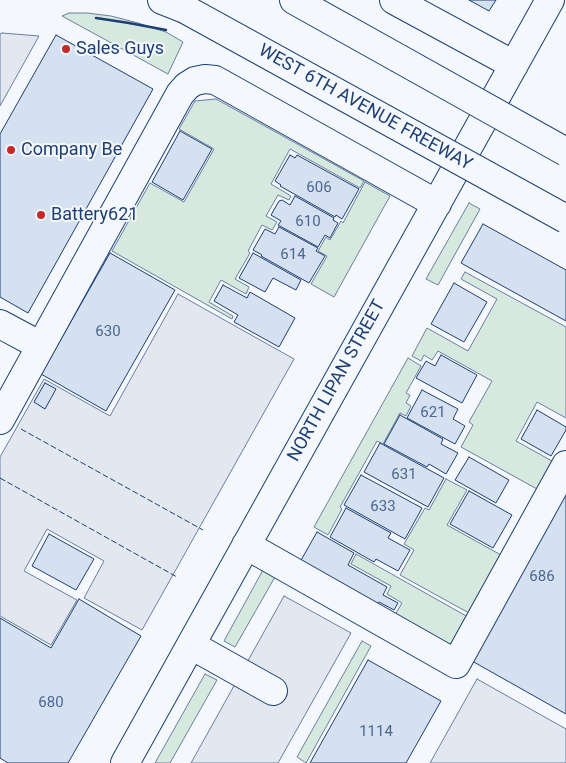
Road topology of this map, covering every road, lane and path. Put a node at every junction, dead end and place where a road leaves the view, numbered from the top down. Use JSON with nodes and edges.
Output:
{"nodes":[{"id":1,"x":294,"y":0,"type":"edge"},
{"id":2,"x":313,"y":0,"type":"edge"},
{"id":3,"x":394,"y":0,"type":"edge"},
{"id":4,"x":550,"y":0,"type":"edge"},
{"id":5,"x":173,"y":4,"type":"edge"},
{"id":6,"x":398,"y":58,"type":"junction"},
{"id":7,"x":514,"y":65,"type":"junction"},
{"id":8,"x":566,"y":152,"type":"edge"},
{"id":9,"x":456,"y":168,"type":"junction"},
{"id":10,"x":437,"y":204,"type":"junction"},
{"id":11,"x":566,"y":219,"type":"edge"},
{"id":12,"x":566,"y":229,"type":"edge"},
{"id":13,"x":0,"y":324,"type":"edge"},
{"id":14,"x":41,"y":346,"type":"junction"},
{"id":15,"x":2,"y":412,"type":"edge"},
{"id":16,"x":566,"y":465,"type":"edge"},
{"id":17,"x":246,"y":545,"type":"junction"},
{"id":18,"x":191,"y":644,"type":"junction"},
{"id":19,"x":273,"y":691,"type":"dead end"},
{"id":20,"x":125,"y":763,"type":"edge"}],
"edges":[{"from":1,"to":6,"type":"main road"},
{"from":2,"to":6,"type":"main road"},
{"from":3,"to":7,"type":"main road"},
{"from":4,"to":7,"type":"main road","name":"NORTH LIPAN STREET"},
{"from":5,"to":11,"type":"main road","name":"WEST 6TH AVENUE FREEWAY","bridge":true},
{"from":6,"to":8,"type":"main road","bridge":true},
{"from":7,"to":9,"type":"main road","name":"NORTH LIPAN STREET"},
{"from":9,"to":10,"type":"main road","name":"NORTH LIPAN STREET"},
{"from":9,"to":12,"type":"main road"},
{"from":10,"to":14,"type":"main road"},
{"from":10,"to":17,"type":"main road","name":"NORTH LIPAN STREET"},
{"from":13,"to":14,"type":"main road"},
{"from":14,"to":15,"type":"main road"},
{"from":16,"to":17,"type":"main road"},
{"from":17,"to":18,"type":"main road","name":"NORTH LIPAN STREET"},
{"from":18,"to":19,"type":"main road"},
{"from":18,"to":20,"type":"main road","name":"NORTH LIPAN STREET"}]}
